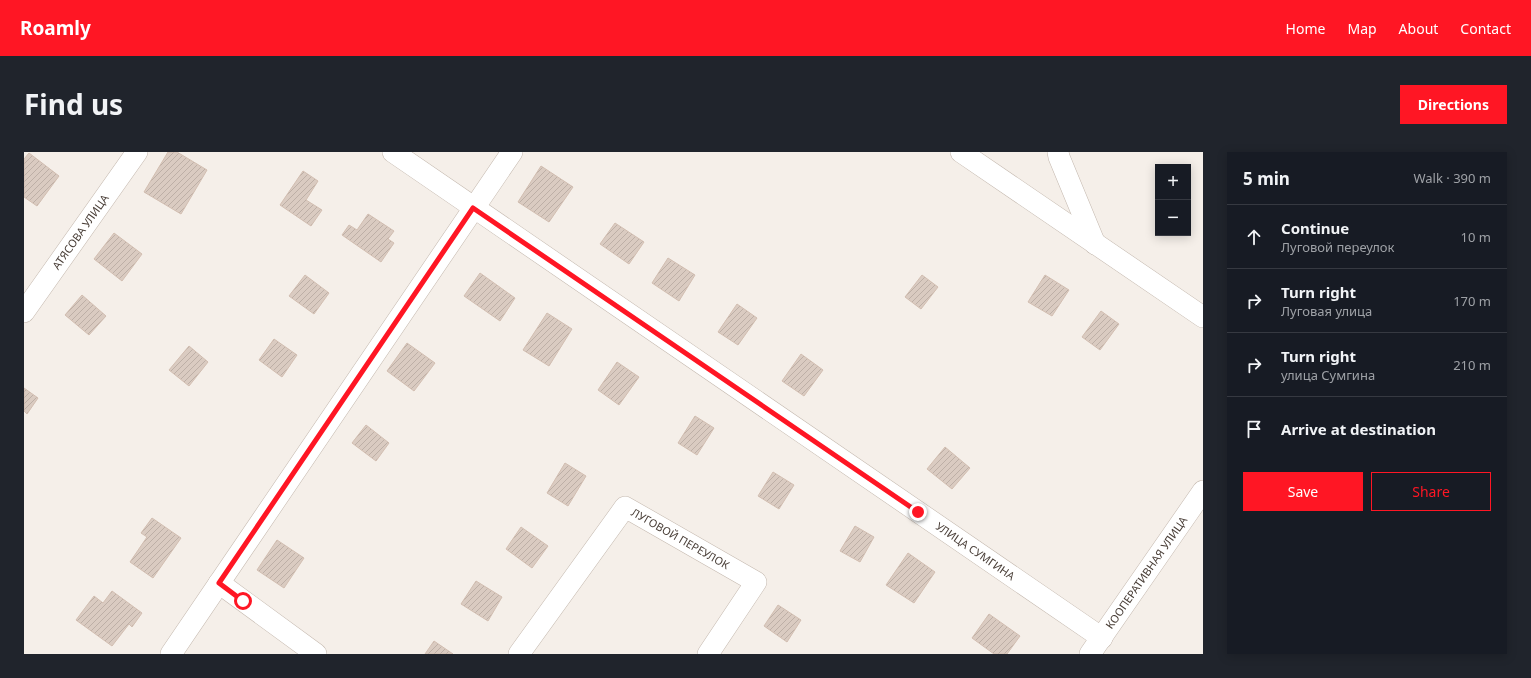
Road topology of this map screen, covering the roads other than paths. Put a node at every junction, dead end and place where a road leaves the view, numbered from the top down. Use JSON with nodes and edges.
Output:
{"nodes":[{"id":1,"x":137,"y":152,"type":"edge"},
{"id":2,"x":393,"y":152,"type":"edge"},
{"id":3,"x":512,"y":152,"type":"edge"},
{"id":4,"x":960,"y":152,"type":"edge"},
{"id":5,"x":1058,"y":152,"type":"edge"},
{"id":6,"x":473,"y":208,"type":"junction"},
{"id":7,"x":1095,"y":244,"type":"junction"},
{"id":8,"x":24,"y":312,"type":"edge"},
{"id":9,"x":1203,"y":317,"type":"edge"},
{"id":10,"x":1203,"y":491,"type":"edge"},
{"id":11,"x":219,"y":583,"type":"junction"},
{"id":12,"x":1096,"y":646,"type":"edge"},
{"id":13,"x":171,"y":654,"type":"edge"},
{"id":14,"x":316,"y":654,"type":"edge"},
{"id":15,"x":519,"y":654,"type":"edge"},
{"id":16,"x":708,"y":654,"type":"edge"}],
"edges":[{"from":1,"to":8,"type":"street","name":"АТЯСОВА УЛИЦА"},
{"from":2,"to":6,"type":"street","name":"УЛИЦА СУМГИНА"},
{"from":3,"to":6,"type":"street"},
{"from":4,"to":7,"type":"street"},
{"from":5,"to":7,"type":"street"},
{"from":6,"to":11,"type":"street"},
{"from":6,"to":12,"type":"street","name":"УЛИЦА СУМГИНА"},
{"from":7,"to":9,"type":"street"},
{"from":10,"to":12,"type":"street","name":"КООПЕРАТИВНАЯ УЛИЦА"},
{"from":11,"to":13,"type":"street"},
{"from":11,"to":14,"type":"street"},
{"from":15,"to":16,"type":"street","name":"ЛУГОВОЙ ПЕРЕУЛОК"}]}
